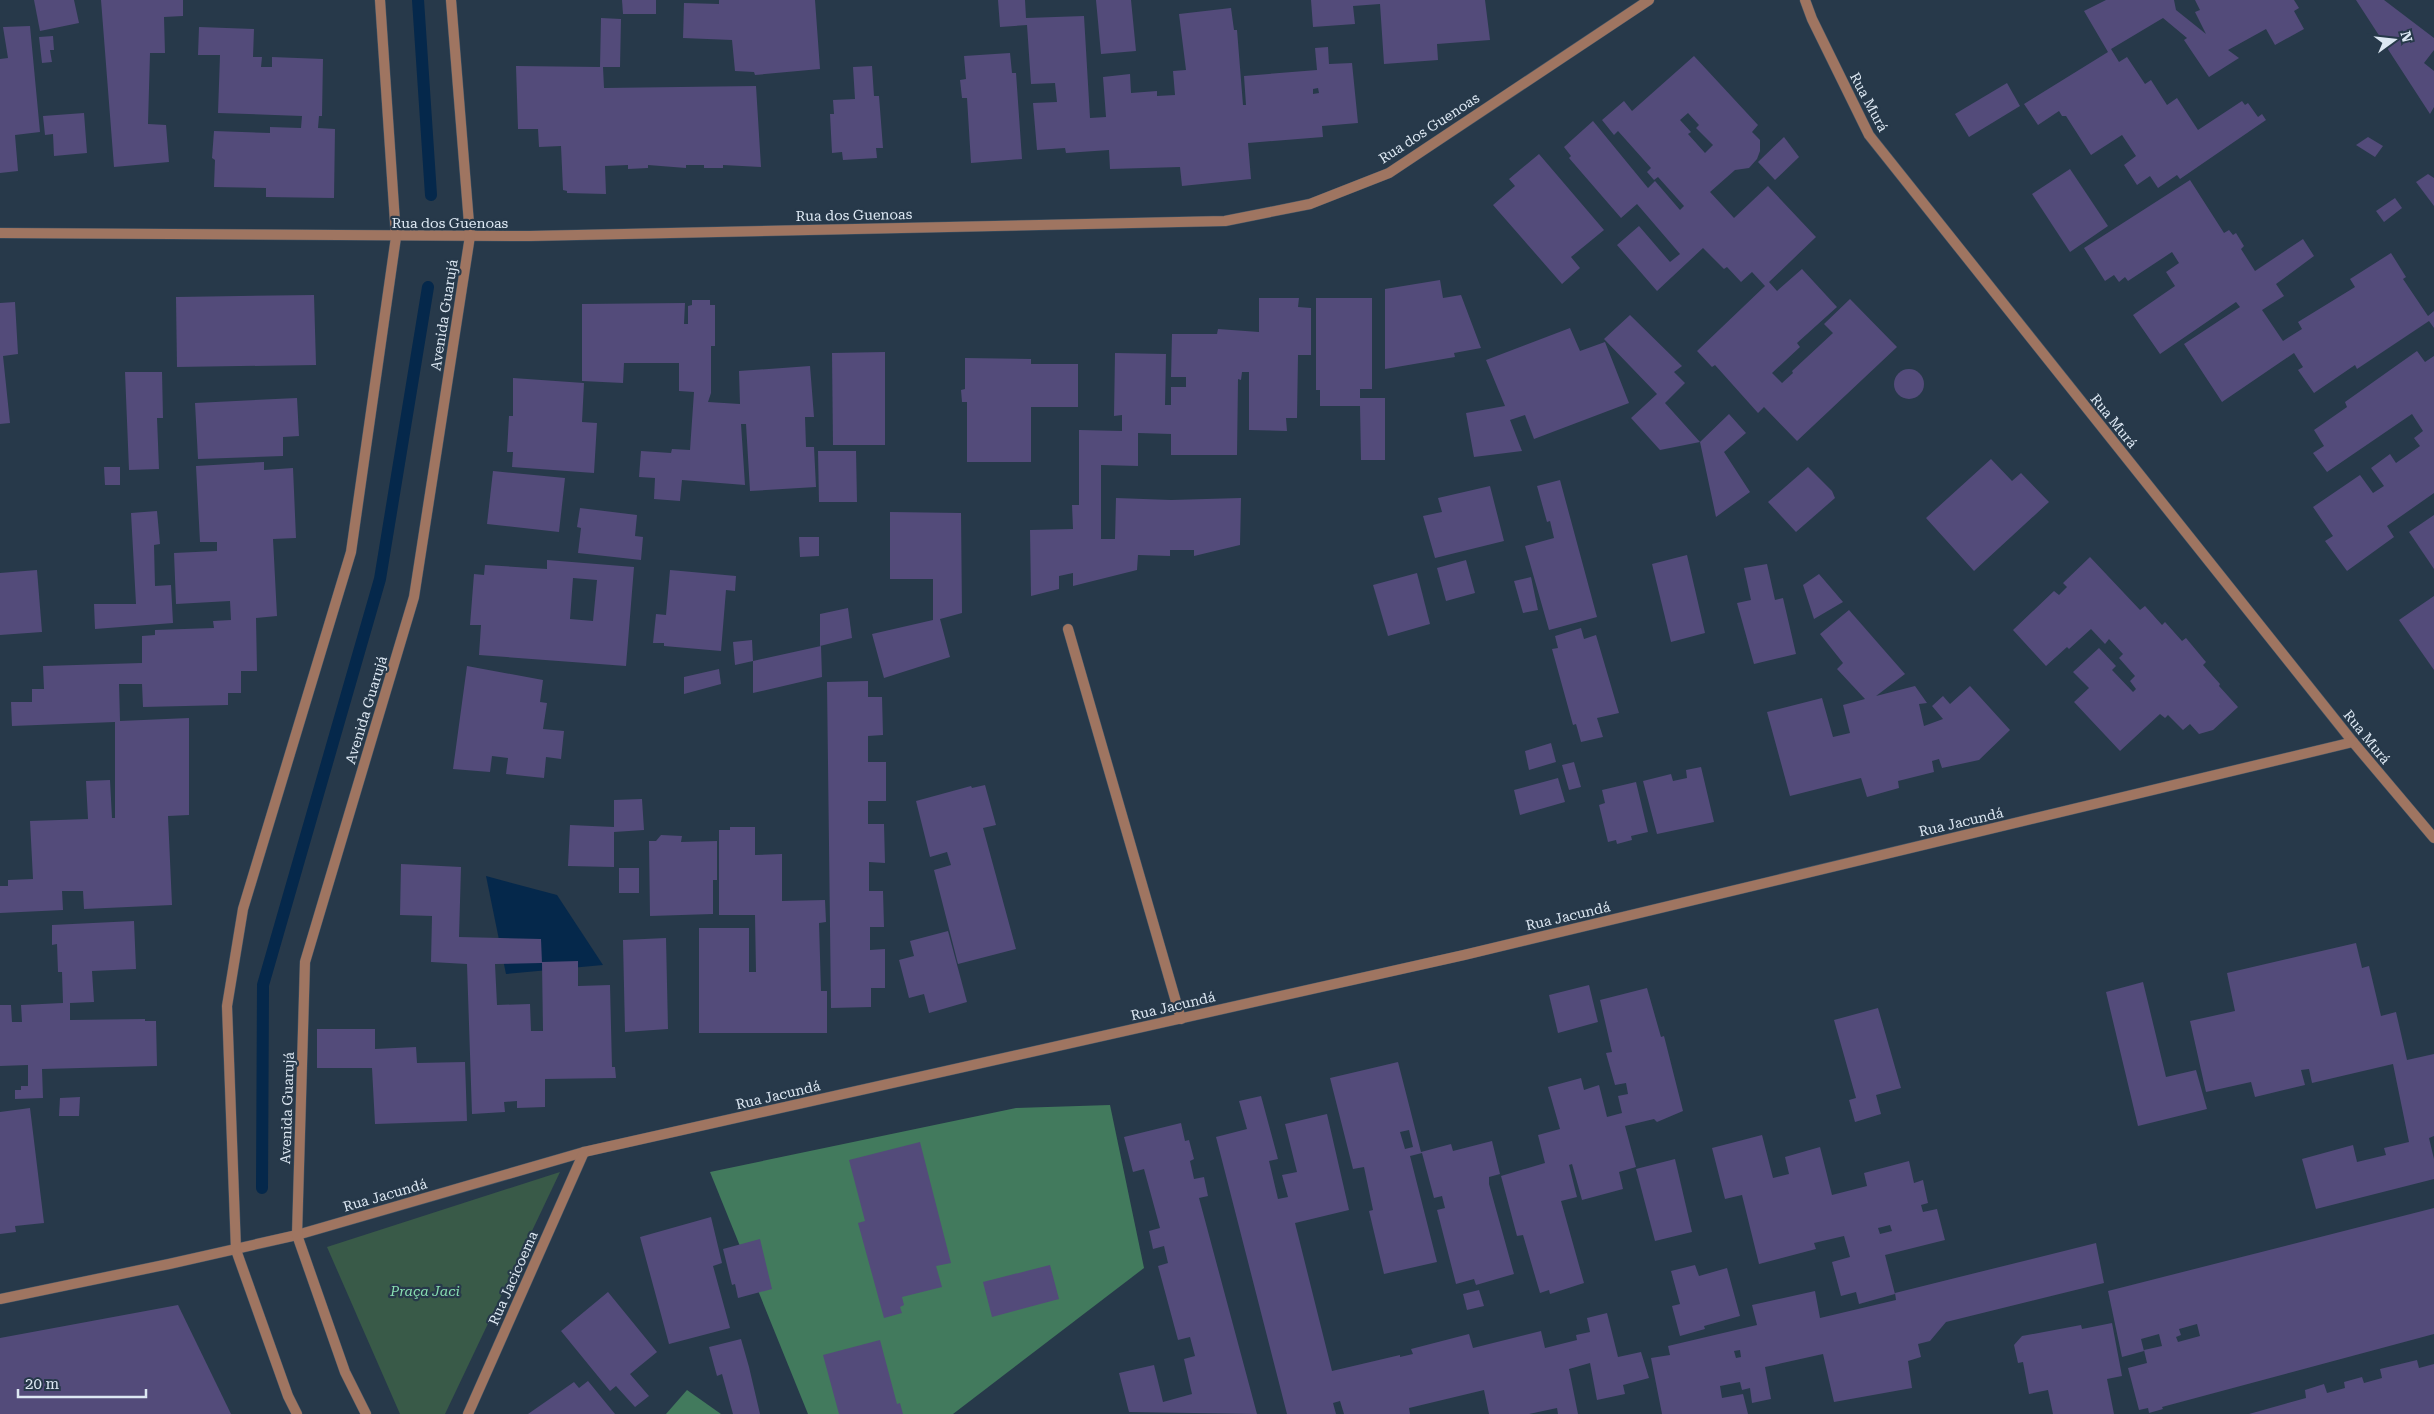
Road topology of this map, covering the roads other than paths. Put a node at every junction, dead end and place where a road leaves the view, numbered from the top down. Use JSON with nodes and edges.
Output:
{"nodes":[{"id":1,"x":380,"y":0,"type":"edge"},
{"id":2,"x":451,"y":0,"type":"edge"},
{"id":3,"x":1649,"y":0,"type":"edge"},
{"id":4,"x":1805,"y":0,"type":"edge"},
{"id":5,"x":0,"y":233,"type":"edge"},
{"id":6,"x":470,"y":236,"type":"junction"},
{"id":7,"x":396,"y":237,"type":"junction"},
{"id":8,"x":1068,"y":629,"type":"dead end"},
{"id":9,"x":2353,"y":742,"type":"junction"},
{"id":10,"x":2434,"y":838,"type":"edge"},
{"id":11,"x":1181,"y":1019,"type":"junction"},
{"id":12,"x":584,"y":1152,"type":"junction"},
{"id":13,"x":297,"y":1234,"type":"junction"},
{"id":14,"x":236,"y":1250,"type":"junction"},
{"id":15,"x":0,"y":1299,"type":"edge"},
{"id":16,"x":298,"y":1414,"type":"edge"},
{"id":17,"x":366,"y":1414,"type":"edge"},
{"id":18,"x":468,"y":1414,"type":"edge"}],
"edges":[{"from":1,"to":7,"type":"street"},
{"from":2,"to":6,"type":"street","name":"Avenida Guarujá"},
{"from":3,"to":6,"type":"street","name":"Rua dos Guenoas"},
{"from":4,"to":9,"type":"street","name":"Rua Murá"},
{"from":5,"to":7,"type":"street","name":"Rua dos Guenoas"},
{"from":6,"to":7,"type":"street","name":"Rua dos Guenoas"},
{"from":6,"to":13,"type":"street","name":"Avenida Guarujá"},
{"from":7,"to":14,"type":"street"},
{"from":8,"to":11,"type":"street"},
{"from":9,"to":10,"type":"street","name":"Rua Murá"},
{"from":9,"to":11,"type":"street","name":"Rua Jacundá"},
{"from":11,"to":12,"type":"street","name":"Rua Jacundá"},
{"from":12,"to":13,"type":"street","name":"Rua Jacundá"},
{"from":12,"to":18,"type":"street","name":"Rua Jacicoema"},
{"from":13,"to":14,"type":"street","name":"Rua Jacundá"},
{"from":13,"to":17,"type":"street","name":"Avenida Guarujá"},
{"from":14,"to":15,"type":"street","name":"Rua Jacundá"},
{"from":14,"to":16,"type":"street"}]}
